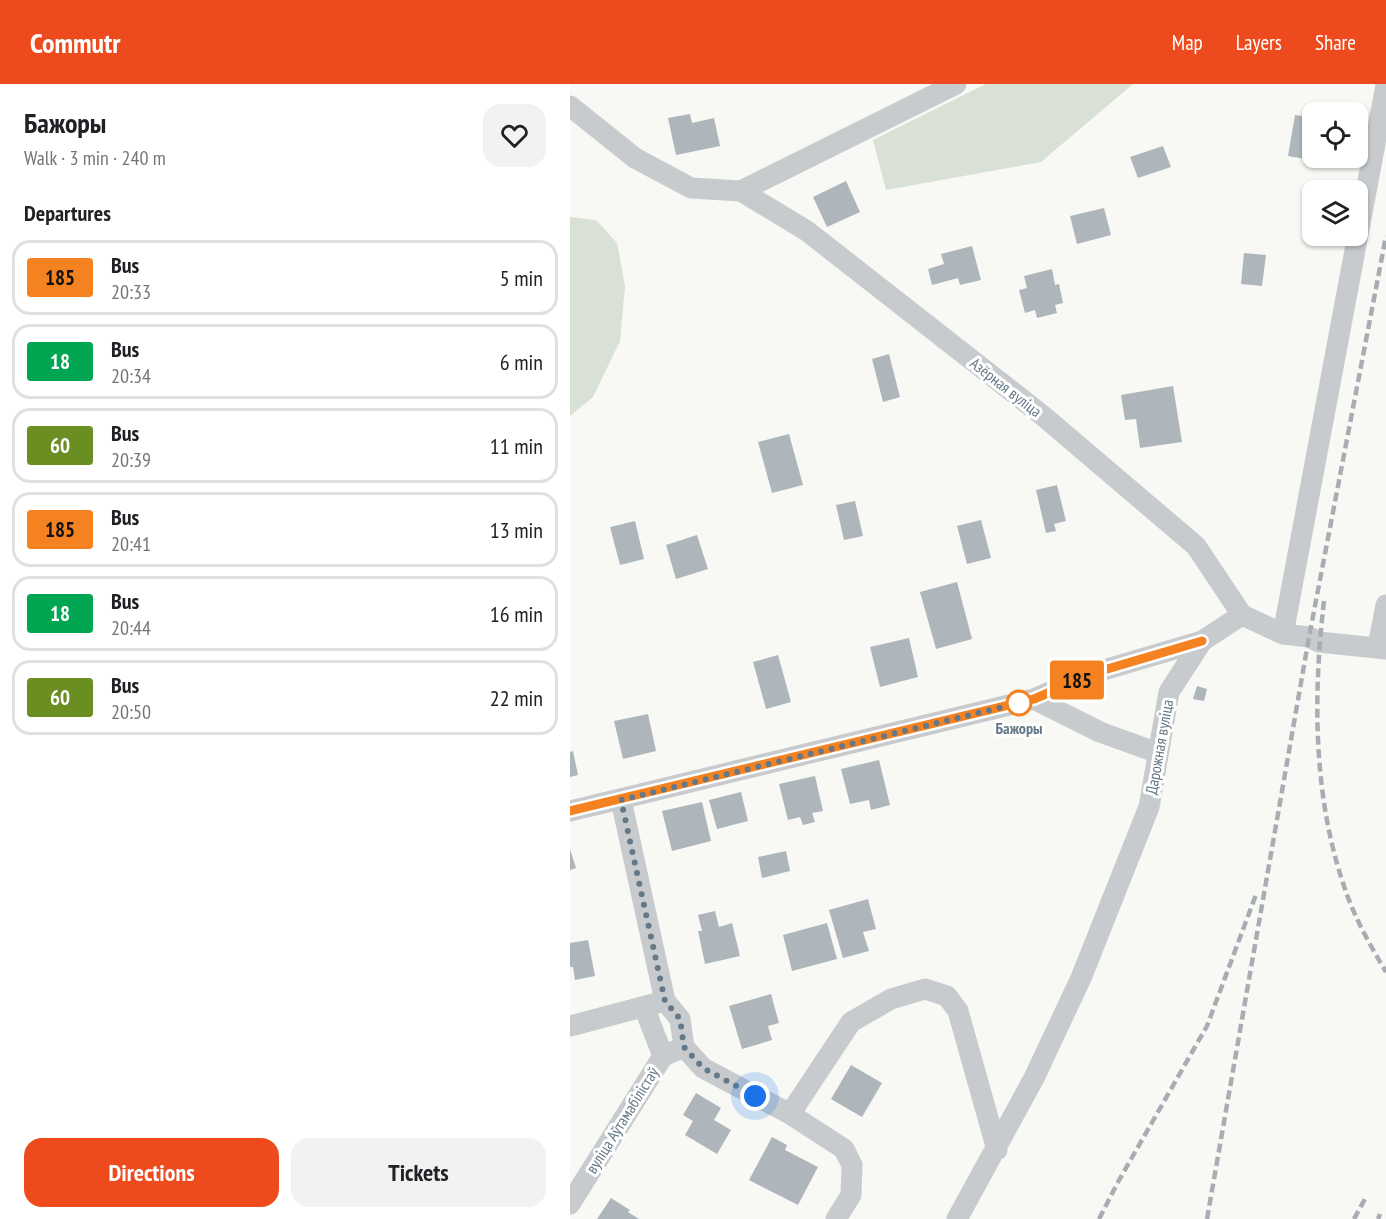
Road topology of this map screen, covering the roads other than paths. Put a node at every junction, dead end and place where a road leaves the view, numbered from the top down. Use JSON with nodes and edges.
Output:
{"nodes":[{"id":1,"x":956,"y":84,"type":"edge"},
{"id":2,"x":1386,"y":86,"type":"edge"},
{"id":3,"x":570,"y":106,"type":"edge"},
{"id":4,"x":741,"y":191,"type":"junction"},
{"id":5,"x":1386,"y":605,"type":"edge"},
{"id":6,"x":1242,"y":615,"type":"junction"},
{"id":7,"x":1283,"y":634,"type":"junction"},
{"id":8,"x":1202,"y":641,"type":"junction"},
{"id":9,"x":1382,"y":648,"type":"edge"},
{"id":10,"x":1034,"y":699,"type":"junction"},
{"id":11,"x":1158,"y":753,"type":"junction"},
{"id":12,"x":621,"y":800,"type":"junction"},
{"id":13,"x":570,"y":811,"type":"edge"},
{"id":14,"x":665,"y":1001,"type":"junction"},
{"id":15,"x":644,"y":1006,"type":"junction"},
{"id":16,"x":570,"y":1026,"type":"edge"},
{"id":17,"x":684,"y":1047,"type":"junction"},
{"id":18,"x":663,"y":1056,"type":"junction"},
{"id":19,"x":790,"y":1114,"type":"junction"},
{"id":20,"x":996,"y":1150,"type":"junction"},
{"id":21,"x":570,"y":1204,"type":"edge"},
{"id":22,"x":836,"y":1219,"type":"edge"},
{"id":23,"x":957,"y":1219,"type":"edge"}],
"edges":[{"from":1,"to":4,"type":"street","name":"Азёрная вуліца"},
{"from":2,"to":7,"type":"street"},
{"from":3,"to":4,"type":"street","name":"Азёрная вуліца"},
{"from":4,"to":6,"type":"street","name":"Азёрная вуліца"},
{"from":5,"to":9,"type":"street"},
{"from":6,"to":7,"type":"street"},
{"from":6,"to":8,"type":"street","name":"Дарожная вуліца"},
{"from":7,"to":9,"type":"street"},
{"from":8,"to":10,"type":"street"},
{"from":8,"to":11,"type":"street","name":"Дарожная вуліца"},
{"from":10,"to":11,"type":"street"},
{"from":10,"to":12,"type":"street"},
{"from":11,"to":20,"type":"street","name":"Дарожная вуліца"},
{"from":12,"to":13,"type":"street"},
{"from":12,"to":14,"type":"street"},
{"from":14,"to":15,"type":"street"},
{"from":14,"to":17,"type":"street"},
{"from":15,"to":16,"type":"street"},
{"from":15,"to":18,"type":"street"},
{"from":17,"to":18,"type":"street","name":"вуліца Аўтамабілістаў"},
{"from":17,"to":19,"type":"street"},
{"from":18,"to":21,"type":"street","name":"вуліца Аўтамабілістаў"},
{"from":19,"to":20,"type":"street"},
{"from":19,"to":22,"type":"street"},
{"from":20,"to":23,"type":"street","name":"Дарожная вуліца"}]}
